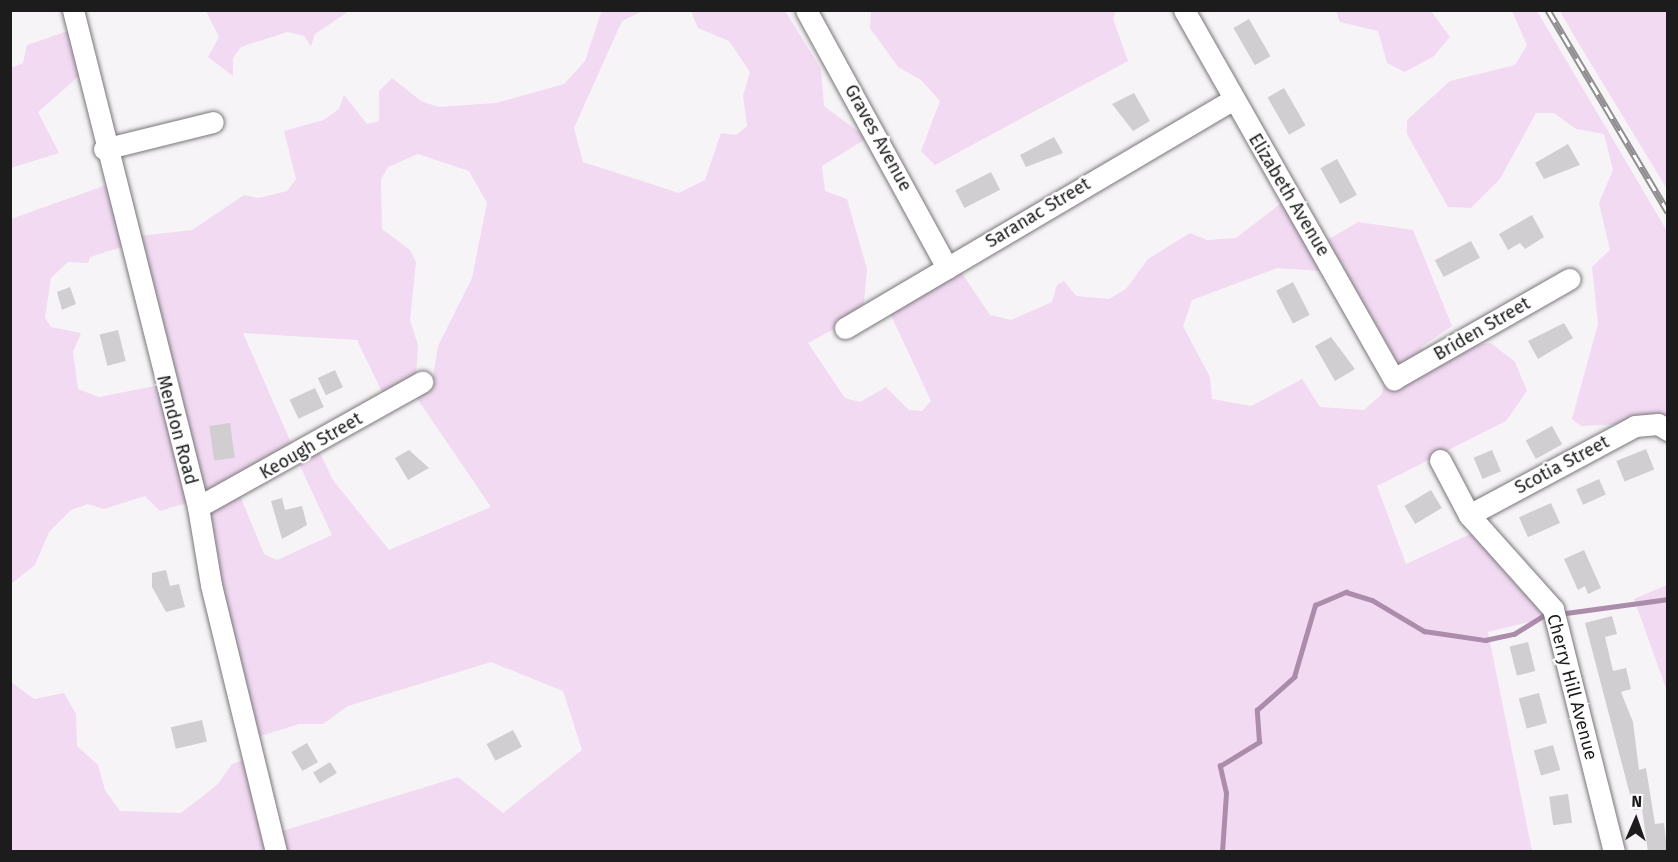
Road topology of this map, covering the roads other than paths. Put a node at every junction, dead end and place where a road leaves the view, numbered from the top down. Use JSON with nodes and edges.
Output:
{"nodes":[{"id":1,"x":73,"y":10,"type":"edge"},
{"id":2,"x":806,"y":10,"type":"edge"},
{"id":3,"x":1184,"y":10,"type":"edge"},
{"id":4,"x":1232,"y":100,"type":"junction"},
{"id":5,"x":213,"y":122,"type":"dead end"},
{"id":6,"x":104,"y":149,"type":"junction"},
{"id":7,"x":947,"y":268,"type":"junction"},
{"id":8,"x":1569,"y":279,"type":"dead end"},
{"id":9,"x":845,"y":328,"type":"dead end"},
{"id":10,"x":1394,"y":379,"type":"joint"},
{"id":11,"x":422,"y":382,"type":"dead end"},
{"id":12,"x":1663,"y":427,"type":"edge"},
{"id":13,"x":1440,"y":460,"type":"dead end"},
{"id":14,"x":198,"y":507,"type":"junction"},
{"id":15,"x":1469,"y":515,"type":"junction"},
{"id":16,"x":276,"y":852,"type":"edge"},
{"id":17,"x":1614,"y":852,"type":"edge"}],
"edges":[{"from":1,"to":6,"type":"street","name":"Mendon Road"},
{"from":2,"to":7,"type":"street","name":"Graves Avenue"},
{"from":3,"to":4,"type":"street","name":"Elizabeth Avenue"},
{"from":4,"to":7,"type":"street","name":"Saranac Street"},
{"from":4,"to":10,"type":"street","name":"Elizabeth Avenue"},
{"from":5,"to":6,"type":"street"},
{"from":6,"to":14,"type":"street","name":"Mendon Road"},
{"from":7,"to":9,"type":"street","name":"Saranac Street"},
{"from":8,"to":10,"type":"street","name":"Briden Street"},
{"from":11,"to":14,"type":"street","name":"Keough Street"},
{"from":12,"to":15,"type":"street","name":"Scotia Street"},
{"from":13,"to":15,"type":"street"},
{"from":14,"to":16,"type":"street","name":"Mendon Road"},
{"from":15,"to":17,"type":"street","name":"Cherry Hill Avenue"}]}
